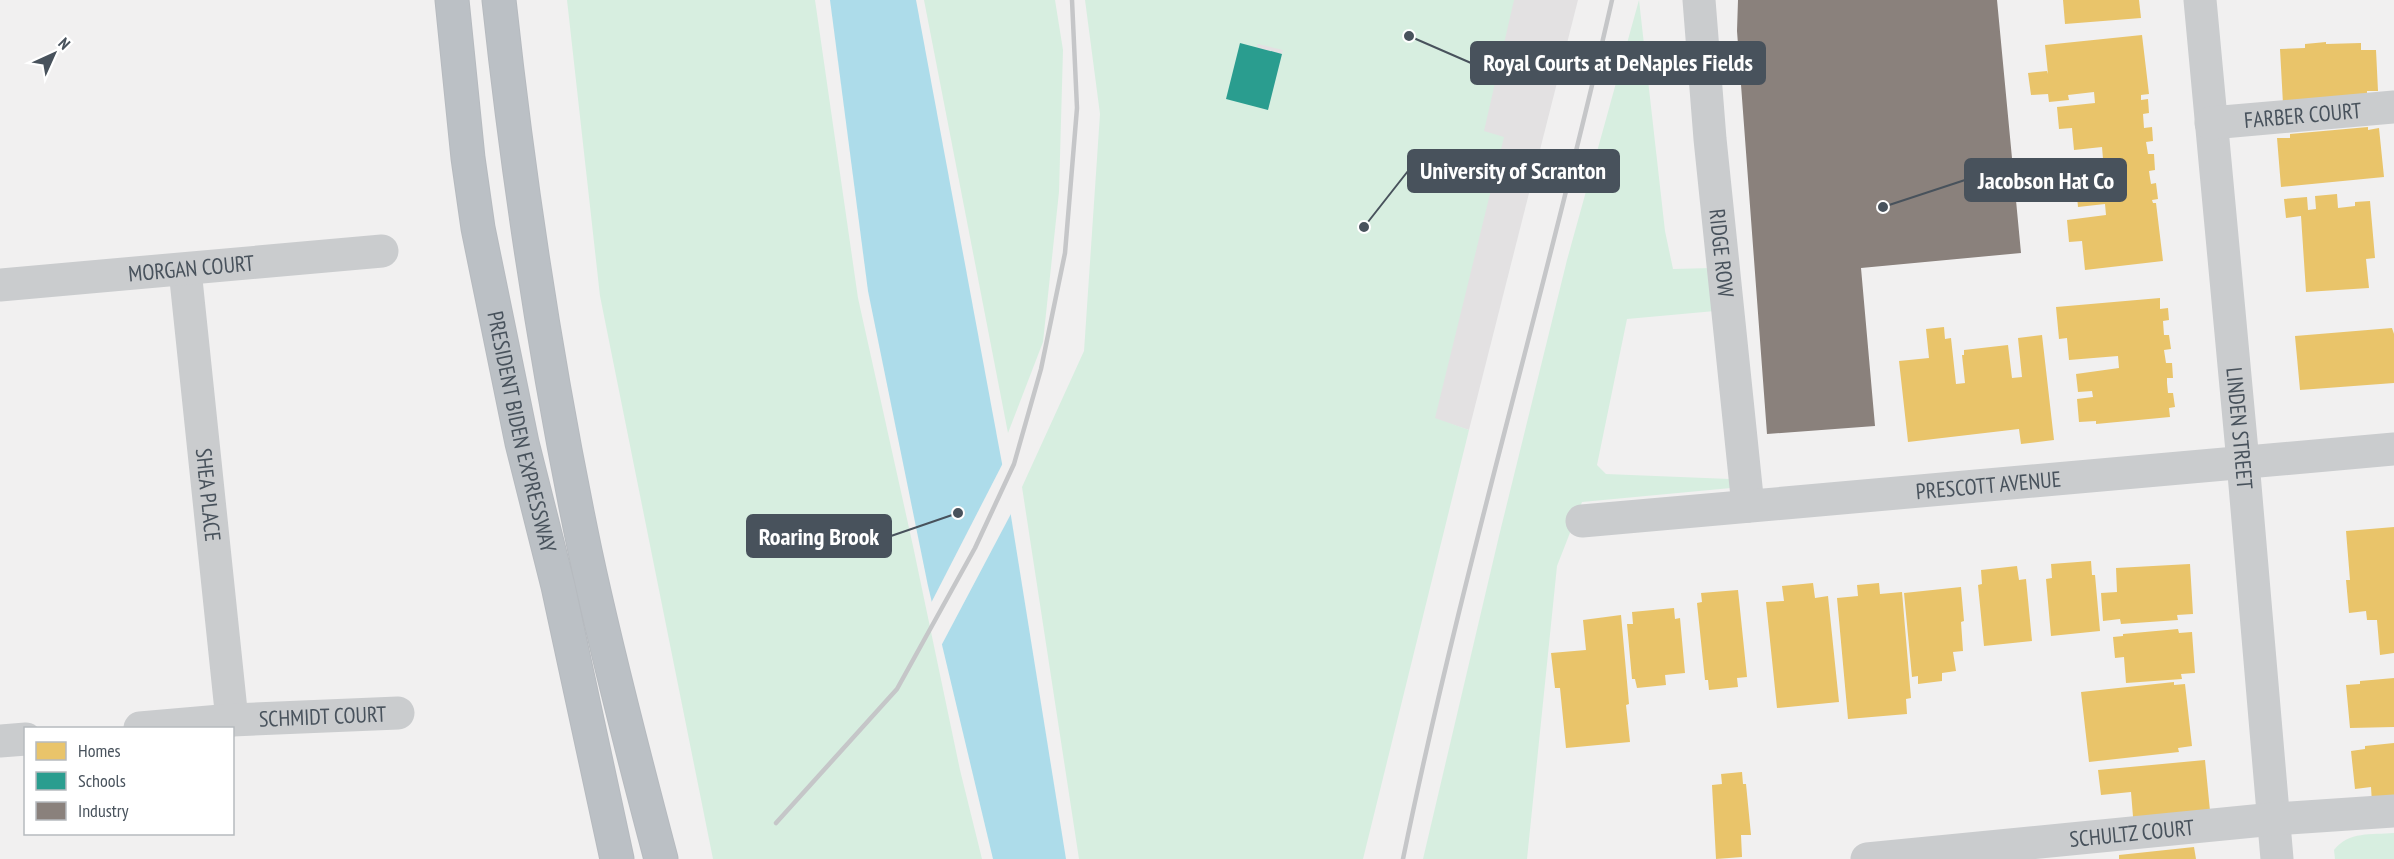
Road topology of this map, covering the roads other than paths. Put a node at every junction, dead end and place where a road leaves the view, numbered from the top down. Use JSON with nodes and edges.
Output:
{"nodes":[{"id":1,"x":452,"y":0,"type":"edge"},
{"id":2,"x":499,"y":0,"type":"edge"},
{"id":3,"x":1699,"y":0,"type":"edge"},
{"id":4,"x":2200,"y":0,"type":"edge"},
{"id":5,"x":2394,"y":107,"type":"edge"},
{"id":6,"x":2211,"y":123,"type":"junction"},
{"id":7,"x":382,"y":251,"type":"dead end"},
{"id":8,"x":185,"y":270,"type":"junction"},
{"id":9,"x":0,"y":285,"type":"edge"},
{"id":10,"x":2394,"y":449,"type":"edge"},
{"id":11,"x":2244,"y":462,"type":"junction"},
{"id":12,"x":1748,"y":506,"type":"junction"},
{"id":13,"x":1582,"y":521,"type":"dead end"},
{"id":14,"x":398,"y":713,"type":"dead end"},
{"id":15,"x":232,"y":720,"type":"junction"},
{"id":16,"x":160,"y":727,"type":"edge"},
{"id":17,"x":24,"y":739,"type":"edge"},
{"id":18,"x":0,"y":741,"type":"edge"},
{"id":19,"x":2394,"y":811,"type":"edge"},
{"id":20,"x":2274,"y":819,"type":"junction"},
{"id":21,"x":617,"y":859,"type":"edge"},
{"id":22,"x":662,"y":859,"type":"edge"},
{"id":23,"x":1867,"y":859,"type":"edge"},
{"id":24,"x":2277,"y":859,"type":"edge"}],
"edges":[{"from":1,"to":21,"type":"highway","name":"PRESIDENT BIDEN EXPRESSWAY"},
{"from":2,"to":22,"type":"highway","name":"PRESIDENT BIDEN EXPRESSWAY"},
{"from":3,"to":12,"type":"street","name":"RIDGE ROW"},
{"from":4,"to":6,"type":"street","name":"LINDEN STREET"},
{"from":5,"to":6,"type":"street","name":"FARBER COURT"},
{"from":6,"to":11,"type":"street","name":"LINDEN STREET"},
{"from":7,"to":8,"type":"street","name":"MORGAN COURT"},
{"from":8,"to":9,"type":"street","name":"MORGAN COURT"},
{"from":8,"to":15,"type":"street","name":"SHEA PLACE"},
{"from":10,"to":11,"type":"street","name":"PRESCOTT AVENUE"},
{"from":11,"to":12,"type":"street","name":"PRESCOTT AVENUE"},
{"from":11,"to":20,"type":"street","name":"LINDEN STREET"},
{"from":12,"to":13,"type":"street","name":"PRESCOTT AVENUE"},
{"from":14,"to":15,"type":"street","name":"SCHMIDT COURT"},
{"from":15,"to":16,"type":"street","name":"SCHMIDT COURT"},
{"from":17,"to":18,"type":"street"},
{"from":19,"to":20,"type":"street","name":"SCHULTZ COURT"},
{"from":20,"to":23,"type":"street","name":"SCHULTZ COURT"},
{"from":20,"to":24,"type":"street","name":"LINDEN STREET"}]}
